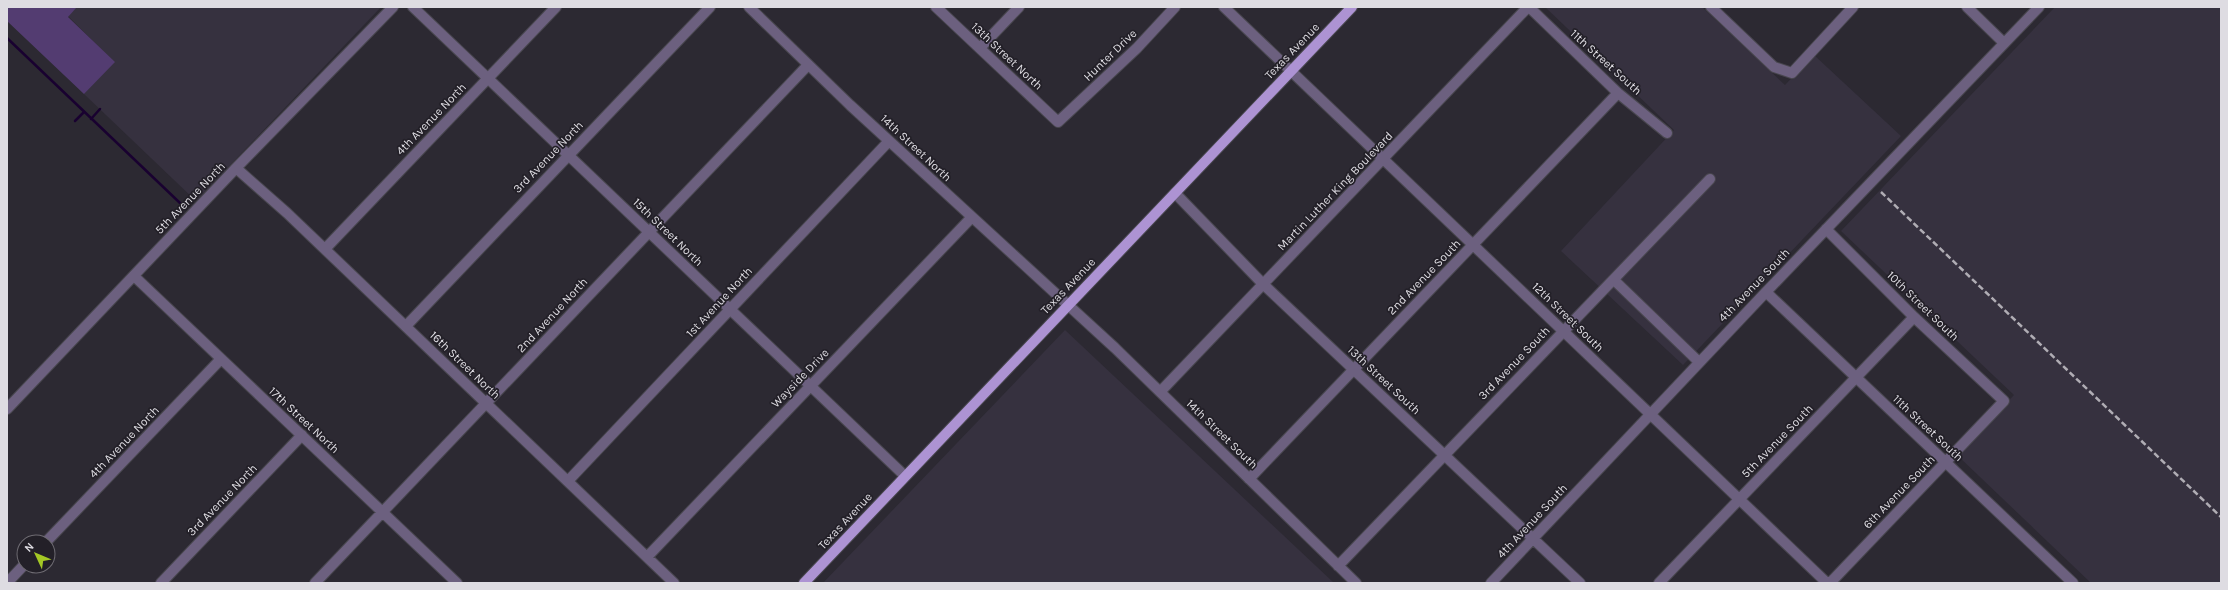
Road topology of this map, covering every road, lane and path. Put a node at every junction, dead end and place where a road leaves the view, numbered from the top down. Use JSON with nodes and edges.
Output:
{"nodes":[{"id":1,"x":393,"y":7,"type":"edge"},
{"id":2,"x":413,"y":7,"type":"edge"},
{"id":3,"x":556,"y":7,"type":"edge"},
{"id":4,"x":710,"y":7,"type":"edge"},
{"id":5,"x":749,"y":7,"type":"edge"},
{"id":6,"x":936,"y":7,"type":"edge"},
{"id":7,"x":1019,"y":7,"type":"edge"},
{"id":8,"x":1175,"y":7,"type":"edge"},
{"id":9,"x":1224,"y":7,"type":"edge"},
{"id":10,"x":1352,"y":7,"type":"edge"},
{"id":11,"x":1528,"y":7,"type":"edge"},
{"id":12,"x":1711,"y":7,"type":"edge"},
{"id":13,"x":1853,"y":7,"type":"edge"},
{"id":14,"x":1967,"y":7,"type":"edge"},
{"id":15,"x":2039,"y":7,"type":"edge"},
{"id":16,"x":2004,"y":43,"type":"junction"},
{"id":17,"x":980,"y":48,"type":"junction"},
{"id":18,"x":808,"y":64,"type":"junction"},
{"id":19,"x":1291,"y":71,"type":"junction"},
{"id":20,"x":488,"y":78,"type":"junction"},
{"id":21,"x":1618,"y":93,"type":"junction"},
{"id":22,"x":1060,"y":121,"type":"joint"},
{"id":23,"x":1667,"y":133,"type":"dead end"},
{"id":24,"x":889,"y":141,"type":"junction"},
{"id":25,"x":568,"y":155,"type":"junction"},
{"id":26,"x":1383,"y":159,"type":"junction"},
{"id":27,"x":236,"y":168,"type":"junction"},
{"id":28,"x":1710,"y":179,"type":"dead end"},
{"id":29,"x":1175,"y":193,"type":"junction"},
{"id":30,"x":972,"y":217,"type":"junction"},
{"id":31,"x":1826,"y":229,"type":"junction"},
{"id":32,"x":649,"y":232,"type":"junction"},
{"id":33,"x":1473,"y":245,"type":"junction"},
{"id":34,"x":325,"y":249,"type":"junction"},
{"id":35,"x":134,"y":276,"type":"junction"},
{"id":36,"x":1614,"y":280,"type":"junction"},
{"id":37,"x":1264,"y":284,"type":"junction"},
{"id":38,"x":1766,"y":292,"type":"junction"},
{"id":39,"x":1068,"y":305,"type":"junction"},
{"id":40,"x":730,"y":309,"type":"junction"},
{"id":41,"x":1914,"y":317,"type":"junction"},
{"id":42,"x":406,"y":326,"type":"junction"},
{"id":43,"x":1564,"y":331,"type":"junction"},
{"id":44,"x":220,"y":360,"type":"junction"},
{"id":45,"x":1699,"y":362,"type":"junction"},
{"id":46,"x":1354,"y":370,"type":"junction"},
{"id":47,"x":1856,"y":377,"type":"junction"},
{"id":48,"x":810,"y":386,"type":"junction"},
{"id":49,"x":1160,"y":392,"type":"junction"},
{"id":50,"x":2004,"y":401,"type":"joint"},
{"id":51,"x":487,"y":403,"type":"junction"},
{"id":52,"x":7,"y":409,"type":"edge"},
{"id":53,"x":1650,"y":414,"type":"junction"},
{"id":54,"x":302,"y":435,"type":"junction"},
{"id":55,"x":1445,"y":455,"type":"junction"},
{"id":56,"x":1946,"y":462,"type":"junction"},
{"id":57,"x":905,"y":476,"type":"junction"},
{"id":58,"x":1249,"y":479,"type":"junction"},
{"id":59,"x":568,"y":481,"type":"junction"},
{"id":60,"x":1739,"y":499,"type":"junction"},
{"id":61,"x":383,"y":512,"type":"junction"},
{"id":62,"x":54,"y":534,"type":"edge"},
{"id":63,"x":1533,"y":539,"type":"junction"},
{"id":64,"x":647,"y":557,"type":"junction"},
{"id":65,"x":1338,"y":566,"type":"junction"},
{"id":66,"x":16,"y":573,"type":"edge"},
{"id":67,"x":7,"y":583,"type":"edge"},
{"id":68,"x":161,"y":583,"type":"edge"},
{"id":69,"x":316,"y":583,"type":"edge"},
{"id":70,"x":457,"y":583,"type":"edge"},
{"id":71,"x":674,"y":583,"type":"edge"},
{"id":72,"x":804,"y":583,"type":"edge"},
{"id":73,"x":1356,"y":583,"type":"edge"},
{"id":74,"x":1491,"y":583,"type":"edge"},
{"id":75,"x":1580,"y":583,"type":"edge"},
{"id":76,"x":1659,"y":583,"type":"edge"},
{"id":77,"x":1828,"y":583,"type":"edge"},
{"id":78,"x":2073,"y":583,"type":"edge"}],
"edges":[{"from":1,"to":27,"type":"street","name":"5th Avenue North"},
{"from":2,"to":20,"type":"street","name":"15th Street North"},
{"from":3,"to":20,"type":"street","name":"4th Avenue North"},
{"from":4,"to":25,"type":"street","name":"3rd Avenue North"},
{"from":5,"to":18,"type":"street","name":"14th Street North"},
{"from":6,"to":17,"type":"street","name":"13th Street North"},
{"from":7,"to":17,"type":"street"},
{"from":8,"to":22,"type":"street","name":"Hunter Drive"},
{"from":9,"to":19,"type":"street","name":"12th Street South"},
{"from":10,"to":19,"type":"main road","name":"Texas Avenue"},
{"from":11,"to":21,"type":"street","name":"11th Street South"},
{"from":11,"to":26,"type":"street","name":"Martin Luther King Boulevard"},
{"from":12,"to":13,"type":"street"},
{"from":14,"to":16,"type":"street"},
{"from":15,"to":16,"type":"street","name":"4th Avenue South"},
{"from":16,"to":31,"type":"street","name":"4th Avenue South"},
{"from":17,"to":22,"type":"street","name":"13th Street North"},
{"from":18,"to":24,"type":"street","name":"14th Street North"},
{"from":18,"to":32,"type":"street","name":"2nd Avenue North"},
{"from":19,"to":26,"type":"street","name":"12th Street South"},
{"from":19,"to":29,"type":"main road","name":"Texas Avenue"},
{"from":20,"to":25,"type":"street","name":"15th Street North"},
{"from":20,"to":34,"type":"street","name":"4th Avenue North"},
{"from":21,"to":23,"type":"street","name":"11th Street South"},
{"from":21,"to":33,"type":"street","name":"2nd Avenue South"},
{"from":24,"to":30,"type":"street","name":"14th Street North"},
{"from":24,"to":40,"type":"street","name":"1st Avenue North"},
{"from":25,"to":32,"type":"street","name":"15th Street North"},
{"from":25,"to":42,"type":"street","name":"3rd Avenue North"},
{"from":26,"to":33,"type":"street","name":"12th Street South"},
{"from":26,"to":37,"type":"street","name":"Martin Luther King Boulevard"},
{"from":27,"to":34,"type":"street","name":"16th Street North"},
{"from":27,"to":35,"type":"street","name":"5th Avenue North"},
{"from":28,"to":36,"type":"street","name":"3rd Avenue South"},
{"from":29,"to":37,"type":"street","name":"13th Street South"},
{"from":29,"to":39,"type":"main road","name":"Texas Avenue"},
{"from":30,"to":39,"type":"street","name":"14th Street North"},
{"from":30,"to":48,"type":"street","name":"Wayside Drive"},
{"from":31,"to":38,"type":"street","name":"4th Avenue South"},
{"from":31,"to":41,"type":"street","name":"10th Street South"},
{"from":32,"to":40,"type":"street","name":"15th Street North"},
{"from":32,"to":51,"type":"street","name":"2nd Avenue North"},
{"from":33,"to":43,"type":"street","name":"12th Street South"},
{"from":33,"to":46,"type":"street","name":"2nd Avenue South"},
{"from":34,"to":42,"type":"street","name":"16th Street North"},
{"from":35,"to":44,"type":"street","name":"17th Street North"},
{"from":35,"to":52,"type":"street","name":"5th Avenue North"},
{"from":36,"to":43,"type":"street","name":"3rd Avenue South"},
{"from":36,"to":45,"type":"street"},
{"from":37,"to":46,"type":"street","name":"13th Street South"},
{"from":37,"to":49,"type":"street","name":"Martin Luther King Boulevard"},
{"from":38,"to":45,"type":"street","name":"4th Avenue South"},
{"from":38,"to":47,"type":"street","name":"11th Street South"},
{"from":39,"to":49,"type":"street","name":"14th Street South"},
{"from":39,"to":57,"type":"main road","name":"Texas Avenue"},
{"from":40,"to":48,"type":"street","name":"15th Street North"},
{"from":40,"to":59,"type":"street","name":"1st Avenue North"},
{"from":41,"to":47,"type":"street","name":"5th Avenue South"},
{"from":41,"to":50,"type":"street","name":"10th Street South"},
{"from":42,"to":51,"type":"street","name":"16th Street North"},
{"from":43,"to":53,"type":"street","name":"12th Street South"},
{"from":43,"to":55,"type":"street","name":"3rd Avenue South"},
{"from":44,"to":54,"type":"street","name":"17th Street North"},
{"from":44,"to":62,"type":"street","name":"4th Avenue North"},
{"from":45,"to":53,"type":"street","name":"4th Avenue South"},
{"from":46,"to":55,"type":"street","name":"13th Street South"},
{"from":46,"to":58,"type":"street","name":"2nd Avenue South"},
{"from":47,"to":56,"type":"street","name":"11th Street South"},
{"from":47,"to":60,"type":"street","name":"5th Avenue South"},
{"from":48,"to":57,"type":"street","name":"15th Street North"},
{"from":48,"to":64,"type":"street","name":"Wayside Drive"},
{"from":49,"to":58,"type":"street","name":"14th Street South"},
{"from":50,"to":56,"type":"street","name":"6th Avenue South"},
{"from":51,"to":59,"type":"street","name":"16th Street North"},
{"from":51,"to":61,"type":"street","name":"2nd Avenue North"},
{"from":53,"to":60,"type":"street","name":"12th Street South"},
{"from":53,"to":63,"type":"street","name":"4th Avenue South"},
{"from":54,"to":61,"type":"street","name":"17th Street North"},
{"from":54,"to":68,"type":"street","name":"3rd Avenue North"},
{"from":55,"to":63,"type":"street","name":"13th Street South"},
{"from":55,"to":65,"type":"street","name":"3rd Avenue South"},
{"from":56,"to":77,"type":"street","name":"6th Avenue South"},
{"from":56,"to":78,"type":"street","name":"11th Street South"},
{"from":57,"to":72,"type":"main road","name":"Texas Avenue"},
{"from":58,"to":65,"type":"street","name":"14th Street South"},
{"from":59,"to":64,"type":"street","name":"16th Street North"},
{"from":60,"to":76,"type":"street","name":"5th Avenue South"},
{"from":60,"to":77,"type":"street","name":"12th Street South"},
{"from":61,"to":69,"type":"street","name":"2nd Avenue North"},
{"from":61,"to":70,"type":"street","name":"17th Street North"},
{"from":63,"to":74,"type":"street","name":"4th Avenue South"},
{"from":63,"to":75,"type":"street","name":"13th Street South"},
{"from":64,"to":71,"type":"street","name":"16th Street North"},
{"from":65,"to":73,"type":"street","name":"14th Street South"},
{"from":66,"to":67,"type":"street"}]}
